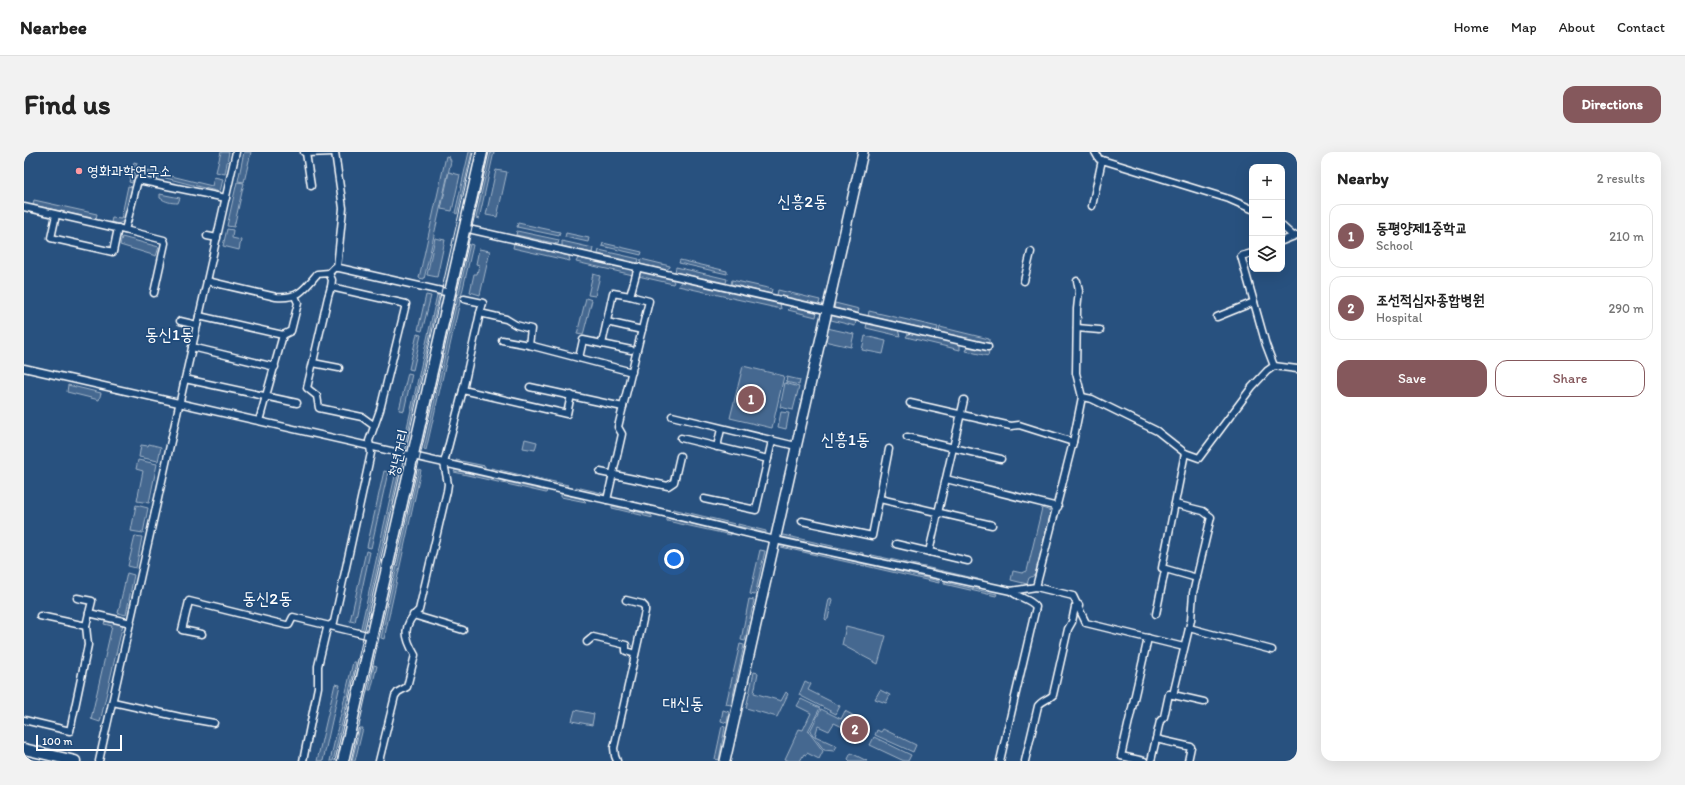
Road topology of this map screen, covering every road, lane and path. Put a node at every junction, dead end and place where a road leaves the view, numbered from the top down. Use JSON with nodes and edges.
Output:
{"nodes":[{"id":1,"x":236,"y":152,"type":"edge"},
{"id":2,"x":334,"y":152,"type":"edge"},
{"id":3,"x":482,"y":152,"type":"edge"},
{"id":4,"x":863,"y":152,"type":"edge"},
{"id":5,"x":1095,"y":152,"type":"edge"},
{"id":6,"x":305,"y":153,"type":"edge"},
{"id":7,"x":1102,"y":160,"type":"junction"},
{"id":8,"x":311,"y":186,"type":"dead end"},
{"id":9,"x":226,"y":198,"type":"junction"},
{"id":10,"x":1092,"y":206,"type":"dead end"},
{"id":11,"x":24,"y":207,"type":"edge"},
{"id":12,"x":1249,"y":208,"type":"edge"},
{"id":13,"x":56,"y":214,"type":"junction"},
{"id":14,"x":464,"y":228,"type":"junction"},
{"id":15,"x":1285,"y":228,"type":"edge"},
{"id":16,"x":122,"y":229,"type":"junction"},
{"id":17,"x":1295,"y":235,"type":"edge"},
{"id":18,"x":207,"y":236,"type":"dead end"},
{"id":19,"x":217,"y":238,"type":"junction"},
{"id":20,"x":1285,"y":240,"type":"edge"},
{"id":21,"x":1031,"y":252,"type":"dead end"},
{"id":22,"x":1249,"y":254,"type":"edge"},
{"id":23,"x":638,"y":267,"type":"junction"},
{"id":24,"x":337,"y":268,"type":"junction"},
{"id":25,"x":329,"y":273,"type":"junction"},
{"id":26,"x":207,"y":281,"type":"junction"},
{"id":27,"x":1024,"y":281,"type":"dead end"},
{"id":28,"x":1077,"y":281,"type":"dead end"},
{"id":29,"x":332,"y":287,"type":"junction"},
{"id":30,"x":154,"y":293,"type":"dead end"},
{"id":31,"x":450,"y":293,"type":"junction"},
{"id":32,"x":295,"y":296,"type":"junction"},
{"id":33,"x":630,"y":296,"type":"junction"},
{"id":34,"x":464,"y":299,"type":"dead end"},
{"id":35,"x":1254,"y":302,"type":"junction"},
{"id":36,"x":827,"y":310,"type":"junction"},
{"id":37,"x":480,"y":314,"type":"junction"},
{"id":38,"x":199,"y":316,"type":"junction"},
{"id":39,"x":1217,"y":318,"type":"dead end"},
{"id":40,"x":180,"y":321,"type":"dead end"},
{"id":41,"x":607,"y":322,"type":"junction"},
{"id":42,"x":197,"y":325,"type":"junction"},
{"id":43,"x":1077,"y":328,"type":"junction"},
{"id":44,"x":642,"y":330,"type":"junction"},
{"id":45,"x":1100,"y":330,"type":"dead end"},
{"id":46,"x":283,"y":334,"type":"junction"},
{"id":47,"x":502,"y":340,"type":"dead end"},
{"id":48,"x":602,"y":344,"type":"junction"},
{"id":49,"x":529,"y":345,"type":"junction"},
{"id":50,"x":192,"y":347,"type":"junction"},
{"id":51,"x":988,"y":347,"type":"dead end"},
{"id":52,"x":631,"y":350,"type":"dead end"},
{"id":53,"x":578,"y":358,"type":"junction"},
{"id":54,"x":313,"y":363,"type":"junction"},
{"id":55,"x":1274,"y":366,"type":"junction"},
{"id":56,"x":275,"y":367,"type":"junction"},
{"id":57,"x":24,"y":368,"type":"edge"},
{"id":58,"x":339,"y":368,"type":"dead end"},
{"id":59,"x":1297,"y":369,"type":"edge"},
{"id":60,"x":632,"y":372,"type":"junction"},
{"id":61,"x":185,"y":379,"type":"junction"},
{"id":62,"x":530,"y":386,"type":"dead end"},
{"id":63,"x":463,"y":390,"type":"junction"},
{"id":64,"x":571,"y":395,"type":"junction"},
{"id":65,"x":266,"y":397,"type":"junction"},
{"id":66,"x":1082,"y":397,"type":"junction"},
{"id":67,"x":964,"y":400,"type":"dead end"},
{"id":68,"x":297,"y":403,"type":"dead end"},
{"id":69,"x":910,"y":403,"type":"dead end"},
{"id":70,"x":180,"y":404,"type":"junction"},
{"id":71,"x":624,"y":407,"type":"junction"},
{"id":72,"x":961,"y":415,"type":"junction"},
{"id":73,"x":672,"y":416,"type":"dead end"},
{"id":74,"x":259,"y":421,"type":"junction"},
{"id":75,"x":373,"y":425,"type":"junction"},
{"id":76,"x":721,"y":429,"type":"junction"},
{"id":77,"x":907,"y":437,"type":"dead end"},
{"id":78,"x":681,"y":438,"type":"dead end"},
{"id":79,"x":772,"y":441,"type":"junction"},
{"id":80,"x":1073,"y":442,"type":"junction"},
{"id":81,"x":796,"y":446,"type":"junction"},
{"id":82,"x":370,"y":447,"type":"junction"},
{"id":83,"x":717,"y":448,"type":"junction"},
{"id":84,"x":953,"y":448,"type":"junction"},
{"id":85,"x":890,"y":449,"type":"dead end"},
{"id":86,"x":1185,"y":453,"type":"junction"},
{"id":87,"x":412,"y":456,"type":"junction"},
{"id":88,"x":680,"y":456,"type":"dead end"},
{"id":89,"x":768,"y":459,"type":"junction"},
{"id":90,"x":1001,"y":459,"type":"dead end"},
{"id":91,"x":444,"y":463,"type":"junction"},
{"id":92,"x":600,"y":472,"type":"dead end"},
{"id":93,"x":613,"y":474,"type":"junction"},
{"id":94,"x":946,"y":479,"type":"junction"},
{"id":95,"x":704,"y":499,"type":"dead end"},
{"id":96,"x":880,"y":499,"type":"junction"},
{"id":97,"x":607,"y":500,"type":"junction"},
{"id":98,"x":1175,"y":504,"type":"junction"},
{"id":99,"x":1058,"y":507,"type":"junction"},
{"id":100,"x":939,"y":512,"type":"junction"},
{"id":101,"x":802,"y":521,"type":"dead end"},
{"id":102,"x":992,"y":525,"type":"dead end"},
{"id":103,"x":775,"y":540,"type":"junction"},
{"id":104,"x":896,"y":544,"type":"dead end"},
{"id":105,"x":929,"y":552,"type":"junction"},
{"id":106,"x":968,"y":561,"type":"dead end"},
{"id":107,"x":1166,"y":570,"type":"junction"},
{"id":108,"x":1196,"y":578,"type":"junction"},
{"id":109,"x":1036,"y":587,"type":"junction"},
{"id":110,"x":1011,"y":591,"type":"junction"},
{"id":111,"x":77,"y":598,"type":"dead end"},
{"id":112,"x":626,"y":600,"type":"dead end"},
{"id":113,"x":1079,"y":605,"type":"junction"},
{"id":114,"x":89,"y":613,"type":"junction"},
{"id":115,"x":1156,"y":614,"type":"dead end"},
{"id":116,"x":40,"y":616,"type":"dead end"},
{"id":117,"x":413,"y":616,"type":"junction"},
{"id":118,"x":131,"y":623,"type":"junction"},
{"id":119,"x":86,"y":626,"type":"junction"},
{"id":120,"x":329,"y":626,"type":"junction"},
{"id":121,"x":1189,"y":628,"type":"junction"},
{"id":122,"x":463,"y":630,"type":"dead end"},
{"id":123,"x":202,"y":634,"type":"dead end"},
{"id":124,"x":371,"y":636,"type":"junction"},
{"id":125,"x":1148,"y":638,"type":"junction"},
{"id":126,"x":587,"y":642,"type":"dead end"},
{"id":127,"x":1184,"y":647,"type":"junction"},
{"id":128,"x":1272,"y":650,"type":"dead end"},
{"id":129,"x":635,"y":654,"type":"junction"},
{"id":130,"x":1173,"y":695,"type":"junction"},
{"id":131,"x":113,"y":702,"type":"junction"},
{"id":132,"x":1204,"y":702,"type":"dead end"},
{"id":133,"x":24,"y":720,"type":"edge"},
{"id":134,"x":214,"y":723,"type":"dead end"},
{"id":135,"x":1156,"y":740,"type":"junction"},
{"id":136,"x":24,"y":749,"type":"edge"},
{"id":137,"x":75,"y":761,"type":"edge"},
{"id":138,"x":99,"y":761,"type":"edge"},
{"id":139,"x":303,"y":761,"type":"edge"},
{"id":140,"x":343,"y":761,"type":"edge"},
{"id":141,"x":380,"y":761,"type":"edge"},
{"id":142,"x":617,"y":761,"type":"edge"},
{"id":143,"x":725,"y":761,"type":"edge"},
{"id":144,"x":1000,"y":761,"type":"edge"},
{"id":145,"x":1026,"y":761,"type":"edge"},
{"id":146,"x":1144,"y":761,"type":"edge"},
{"id":147,"x":1152,"y":761,"type":"edge"},
{"id":148,"x":1188,"y":761,"type":"edge"}],
"edges":[{"from":1,"to":9,"type":"street"},
{"from":2,"to":6,"type":"street"},
{"from":2,"to":24,"type":"street"},
{"from":3,"to":14,"type":"main road","name":"청년거리"},
{"from":4,"to":36,"type":"street"},
{"from":5,"to":7,"type":"street"},
{"from":6,"to":8,"type":"street"},
{"from":7,"to":10,"type":"street"},
{"from":7,"to":12,"type":"street"},
{"from":9,"to":16,"type":"street"},
{"from":9,"to":19,"type":"street"},
{"from":11,"to":13,"type":"street"},
{"from":13,"to":16,"type":"street"},
{"from":13,"to":16,"type":"street"},
{"from":14,"to":23,"type":"street"},
{"from":14,"to":31,"type":"main road","name":"청년거리"},
{"from":15,"to":17,"type":"street"},
{"from":16,"to":30,"type":"street"},
{"from":17,"to":20,"type":"street"},
{"from":18,"to":19,"type":"street"},
{"from":19,"to":26,"type":"street"},
{"from":21,"to":27,"type":"street"},
{"from":22,"to":35,"type":"street"},
{"from":23,"to":33,"type":"street"},
{"from":23,"to":36,"type":"street"},
{"from":24,"to":25,"type":"street"},
{"from":24,"to":31,"type":"street"},
{"from":25,"to":29,"type":"street"},
{"from":25,"to":32,"type":"street"},
{"from":26,"to":32,"type":"street"},
{"from":26,"to":38,"type":"street"},
{"from":28,"to":43,"type":"street"},
{"from":29,"to":54,"type":"street"},
{"from":29,"to":75,"type":"street"},
{"from":31,"to":87,"type":"main road","name":"청년거리"},
{"from":32,"to":46,"type":"street"},
{"from":33,"to":41,"type":"street"},
{"from":33,"to":44,"type":"street"},
{"from":34,"to":37,"type":"street"},
{"from":35,"to":39,"type":"street"},
{"from":35,"to":55,"type":"street"},
{"from":36,"to":51,"type":"street"},
{"from":36,"to":81,"type":"street"},
{"from":37,"to":49,"type":"street"},
{"from":37,"to":63,"type":"street"},
{"from":38,"to":42,"type":"street"},
{"from":38,"to":46,"type":"street"},
{"from":40,"to":42,"type":"street"},
{"from":41,"to":44,"type":"street"},
{"from":41,"to":48,"type":"street"},
{"from":42,"to":50,"type":"street"},
{"from":43,"to":45,"type":"street"},
{"from":43,"to":66,"type":"street"},
{"from":44,"to":60,"type":"street"},
{"from":46,"to":56,"type":"street"},
{"from":47,"to":49,"type":"street"},
{"from":48,"to":52,"type":"street"},
{"from":48,"to":53,"type":"street"},
{"from":49,"to":53,"type":"street"},
{"from":50,"to":56,"type":"street"},
{"from":50,"to":61,"type":"street"},
{"from":53,"to":60,"type":"street"},
{"from":54,"to":58,"type":"street"},
{"from":54,"to":75,"type":"street"},
{"from":55,"to":59,"type":"street"},
{"from":55,"to":86,"type":"street"},
{"from":56,"to":65,"type":"street"},
{"from":57,"to":70,"type":"street"},
{"from":60,"to":71,"type":"street"},
{"from":61,"to":65,"type":"street"},
{"from":61,"to":70,"type":"street"},
{"from":62,"to":64,"type":"street"},
{"from":63,"to":64,"type":"street"},
{"from":63,"to":91,"type":"street"},
{"from":64,"to":71,"type":"street"},
{"from":65,"to":68,"type":"street"},
{"from":65,"to":74,"type":"street"},
{"from":66,"to":80,"type":"street"},
{"from":66,"to":86,"type":"street"},
{"from":67,"to":72,"type":"street"},
{"from":69,"to":72,"type":"street"},
{"from":70,"to":74,"type":"street"},
{"from":70,"to":118,"type":"street"},
{"from":71,"to":93,"type":"street"},
{"from":72,"to":80,"type":"street"},
{"from":72,"to":84,"type":"street"},
{"from":73,"to":76,"type":"street"},
{"from":74,"to":82,"type":"street"},
{"from":75,"to":82,"type":"street"},
{"from":76,"to":79,"type":"street"},
{"from":76,"to":83,"type":"street"},
{"from":77,"to":84,"type":"street"},
{"from":78,"to":83,"type":"street"},
{"from":79,"to":81,"type":"street"},
{"from":79,"to":89,"type":"street"},
{"from":80,"to":99,"type":"street"},
{"from":81,"to":103,"type":"street"},
{"from":82,"to":87,"type":"street"},
{"from":82,"to":120,"type":"street"},
{"from":83,"to":89,"type":"street"},
{"from":84,"to":90,"type":"street"},
{"from":84,"to":94,"type":"street"},
{"from":85,"to":96,"type":"street"},
{"from":86,"to":98,"type":"street"},
{"from":87,"to":91,"type":"street"},
{"from":87,"to":124,"type":"main road","name":"청년거리"},
{"from":88,"to":93,"type":"street"},
{"from":89,"to":95,"type":"street"},
{"from":91,"to":97,"type":"street"},
{"from":91,"to":117,"type":"street"},
{"from":92,"to":93,"type":"street"},
{"from":93,"to":97,"type":"street"},
{"from":94,"to":99,"type":"street"},
{"from":94,"to":100,"type":"street"},
{"from":96,"to":100,"type":"street"},
{"from":96,"to":101,"type":"street"},
{"from":97,"to":103,"type":"street"},
{"from":98,"to":107,"type":"street"},
{"from":98,"to":108,"type":"street"},
{"from":99,"to":109,"type":"street"},
{"from":100,"to":102,"type":"street"},
{"from":100,"to":105,"type":"street"},
{"from":103,"to":110,"type":"street"},
{"from":103,"to":143,"type":"street"},
{"from":104,"to":105,"type":"street"},
{"from":105,"to":106,"type":"street"},
{"from":107,"to":108,"type":"street"},
{"from":107,"to":115,"type":"street"},
{"from":108,"to":121,"type":"street"},
{"from":109,"to":110,"type":"street"},
{"from":109,"to":113,"type":"street"},
{"from":110,"to":144,"type":"street"},
{"from":111,"to":114,"type":"street"},
{"from":112,"to":129,"type":"street"},
{"from":113,"to":125,"type":"street"},
{"from":113,"to":145,"type":"street"},
{"from":114,"to":118,"type":"street"},
{"from":114,"to":119,"type":"street"},
{"from":116,"to":119,"type":"street"},
{"from":117,"to":122,"type":"street"},
{"from":117,"to":141,"type":"street"},
{"from":118,"to":131,"type":"street"},
{"from":119,"to":133,"type":"street"},
{"from":120,"to":123,"type":"street"},
{"from":120,"to":124,"type":"street"},
{"from":120,"to":139,"type":"street"},
{"from":121,"to":127,"type":"street"},
{"from":121,"to":128,"type":"street"},
{"from":124,"to":140,"type":"main road","name":"청년거리"},
{"from":125,"to":127,"type":"street"},
{"from":125,"to":146,"type":"street"},
{"from":126,"to":129,"type":"street"},
{"from":127,"to":130,"type":"street"},
{"from":129,"to":142,"type":"street"},
{"from":130,"to":132,"type":"street"},
{"from":130,"to":135,"type":"street"},
{"from":131,"to":134,"type":"street"},
{"from":131,"to":138,"type":"street"},
{"from":135,"to":147,"type":"street"},
{"from":135,"to":148,"type":"street"},
{"from":136,"to":137,"type":"main road"}]}
